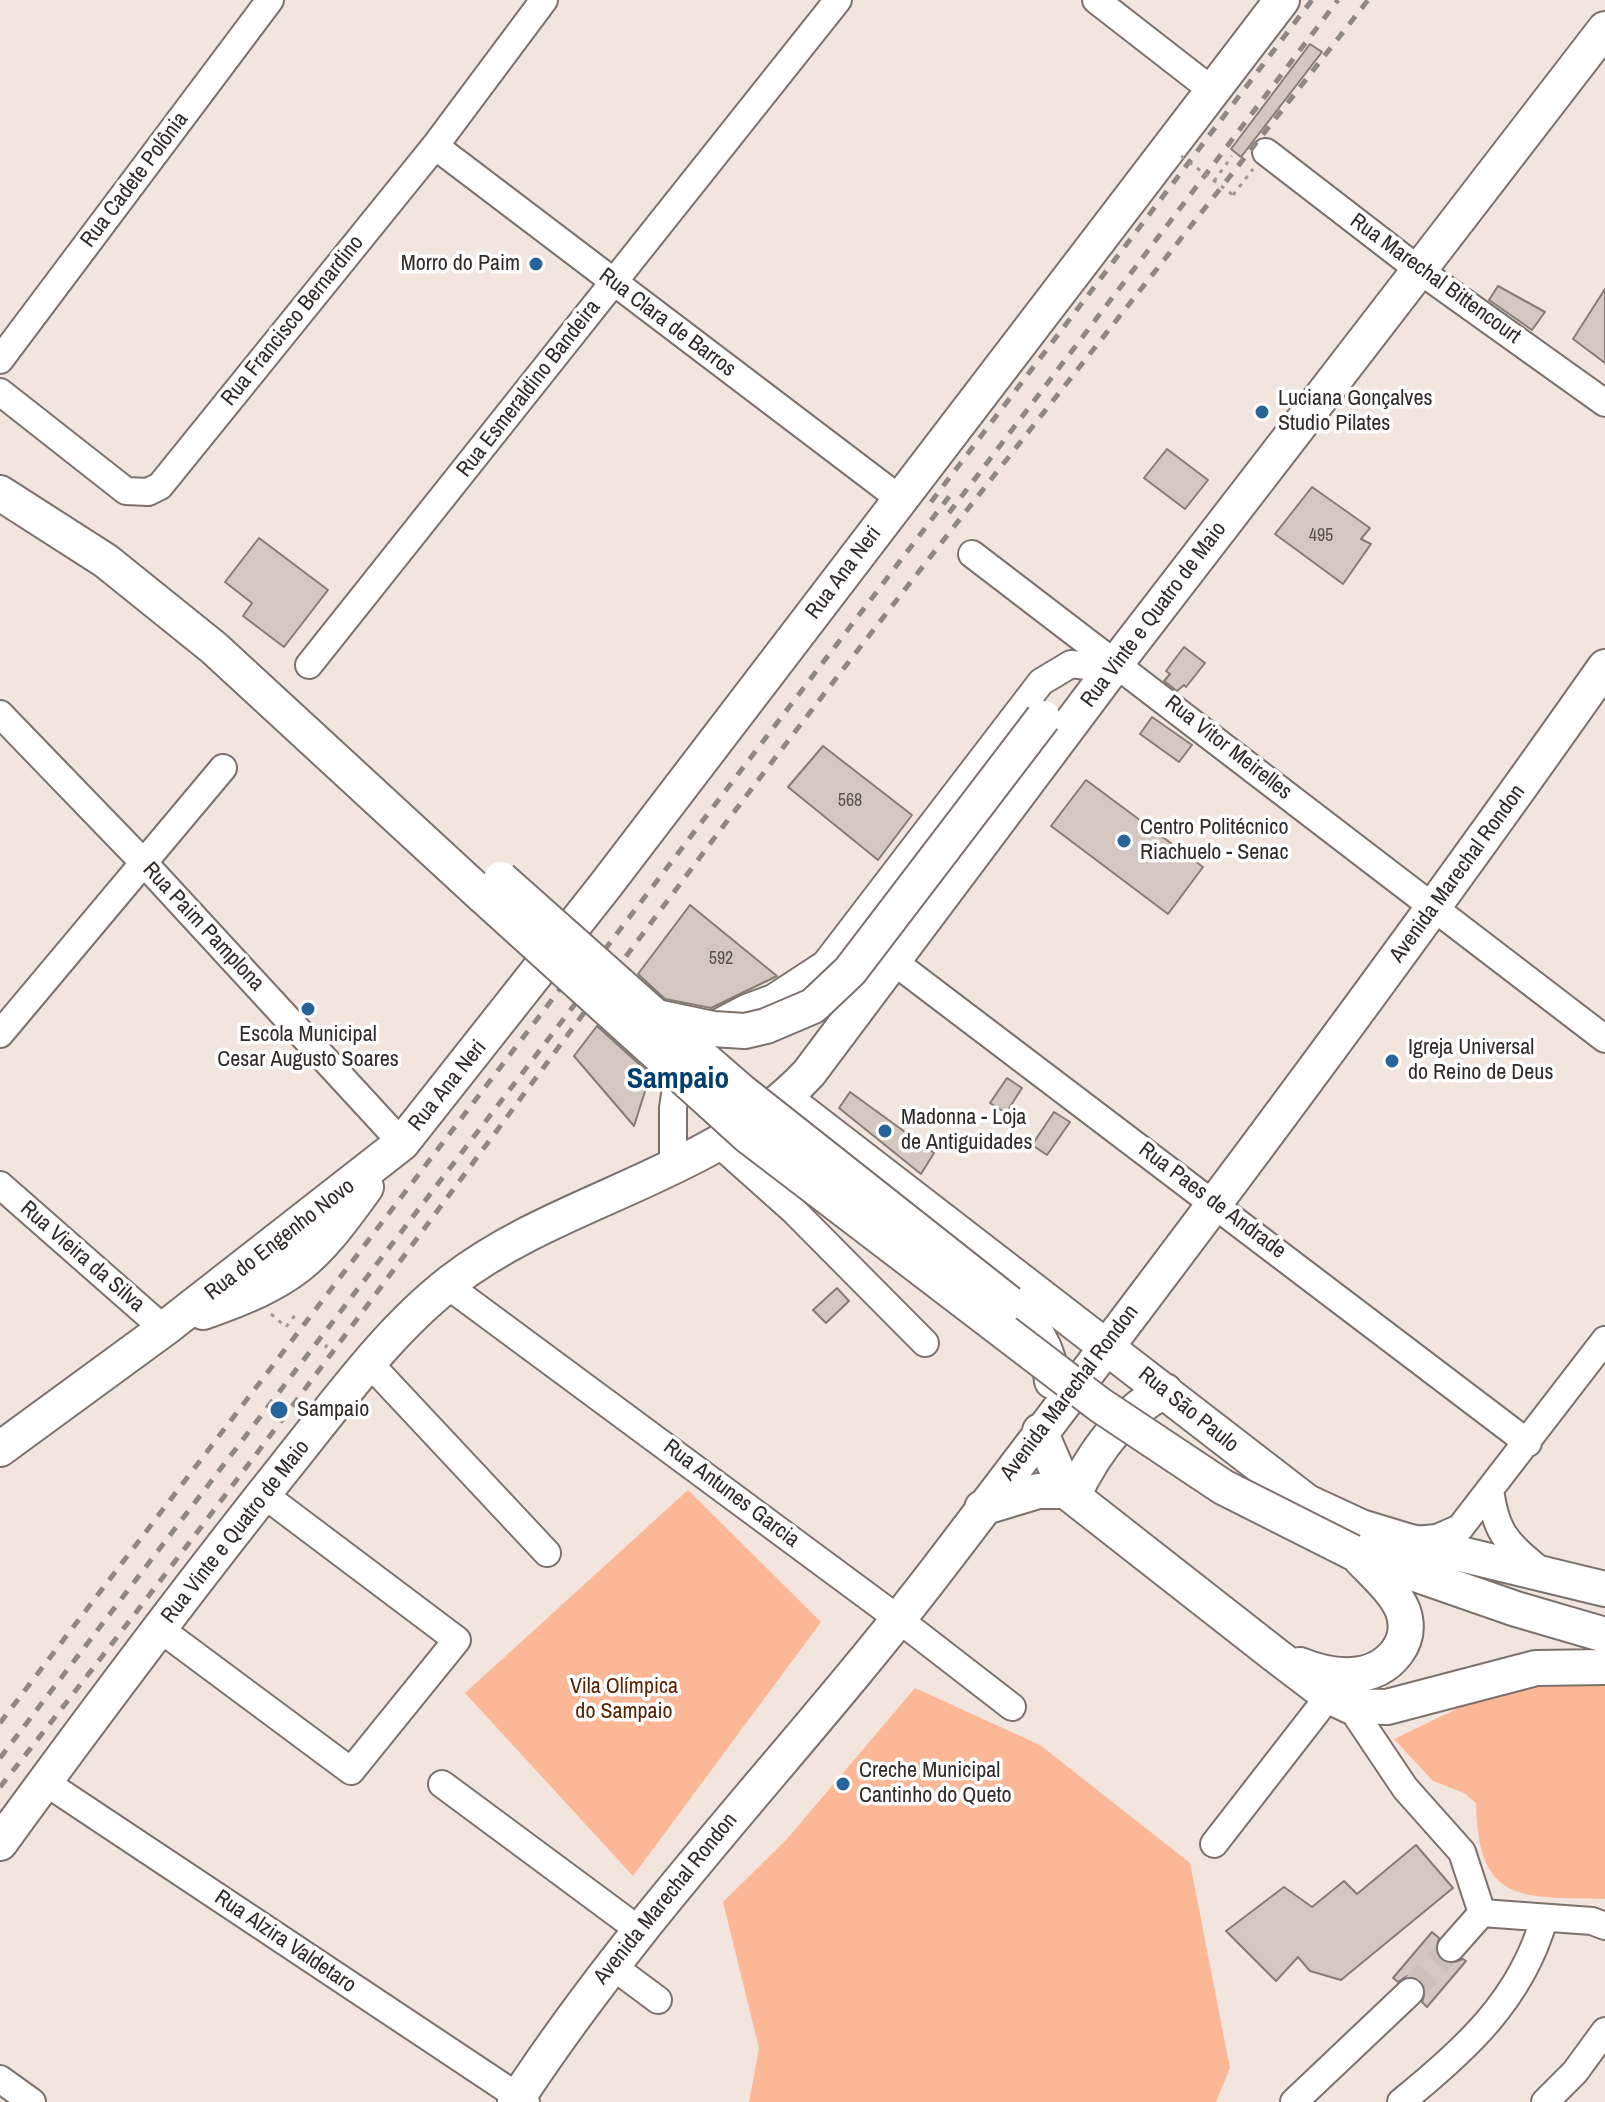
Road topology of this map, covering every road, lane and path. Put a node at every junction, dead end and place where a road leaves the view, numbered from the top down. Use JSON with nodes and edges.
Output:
{"nodes":[{"id":1,"x":270,"y":0,"type":"edge"},
{"id":2,"x":544,"y":0,"type":"edge"},
{"id":3,"x":838,"y":0,"type":"edge"},
{"id":4,"x":1096,"y":0,"type":"edge"},
{"id":5,"x":1282,"y":0,"type":"edge"},
{"id":6,"x":1605,"y":30,"type":"edge"},
{"id":7,"x":1213,"y":91,"type":"junction"},
{"id":8,"x":435,"y":146,"type":"junction"},
{"id":9,"x":1181,"y":156,"type":"dead end"},
{"id":10,"x":1232,"y":156,"type":"dead end"},
{"id":11,"x":1262,"y":157,"type":"joint"},
{"id":12,"x":1214,"y":181,"type":"junction"},
{"id":13,"x":1419,"y":270,"type":"junction"},
{"id":14,"x":614,"y":282,"type":"junction"},
{"id":15,"x":0,"y":360,"type":"edge"},
{"id":16,"x":0,"y":392,"type":"edge"},
{"id":17,"x":1605,"y":403,"type":"edge"},
{"id":18,"x":0,"y":493,"type":"edge"},
{"id":19,"x":900,"y":499,"type":"junction"},
{"id":20,"x":972,"y":554,"type":"dead end"},
{"id":21,"x":309,"y":665,"type":"dead end"},
{"id":22,"x":1106,"y":665,"type":"junction"},
{"id":23,"x":1605,"y":667,"type":"edge"},
{"id":24,"x":0,"y":714,"type":"edge"},
{"id":25,"x":223,"y":768,"type":"dead end"},
{"id":26,"x":144,"y":863,"type":"junction"},
{"id":27,"x":492,"y":888,"type":"junction"},
{"id":28,"x":1436,"y":908,"type":"junction"},
{"id":29,"x":893,"y":961,"type":"junction"},
{"id":30,"x":656,"y":1017,"type":"junction"},
{"id":31,"x":0,"y":1034,"type":"edge"},
{"id":32,"x":1605,"y":1039,"type":"edge"},
{"id":33,"x":785,"y":1099,"type":"junction"},
{"id":34,"x":719,"y":1144,"type":"junction"},
{"id":35,"x":395,"y":1150,"type":"junction"},
{"id":36,"x":673,"y":1167,"type":"junction"},
{"id":37,"x":0,"y":1185,"type":"edge"},
{"id":38,"x":1214,"y":1201,"type":"junction"},
{"id":39,"x":447,"y":1285,"type":"junction"},
{"id":40,"x":296,"y":1314,"type":"dead end"},
{"id":41,"x":168,"y":1326,"type":"junction"},
{"id":42,"x":286,"y":1327,"type":"dead end"},
{"id":43,"x":1605,"y":1340,"type":"edge"},
{"id":44,"x":330,"y":1341,"type":"dead end"},
{"id":45,"x":925,"y":1343,"type":"dead end"},
{"id":46,"x":1107,"y":1345,"type":"junction"},
{"id":47,"x":325,"y":1348,"type":"dead end"},
{"id":48,"x":370,"y":1364,"type":"junction"},
{"id":49,"x":1165,"y":1391,"type":"junction"},
{"id":50,"x":1044,"y":1426,"type":"junction"},
{"id":51,"x":1528,"y":1443,"type":"junction"},
{"id":52,"x":0,"y":1449,"type":"edge"},
{"id":53,"x":1490,"y":1489,"type":"junction"},
{"id":54,"x":263,"y":1494,"type":"junction"},
{"id":55,"x":1070,"y":1494,"type":"junction"},
{"id":56,"x":982,"y":1508,"type":"junction"},
{"id":57,"x":1407,"y":1541,"type":"junction"},
{"id":58,"x":547,"y":1553,"type":"dead end"},
{"id":59,"x":1355,"y":1554,"type":"junction"},
{"id":60,"x":1543,"y":1573,"type":"junction"},
{"id":61,"x":1605,"y":1589,"type":"edge"},
{"id":62,"x":1516,"y":1609,"type":"junction"},
{"id":63,"x":1605,"y":1615,"type":"edge"},
{"id":64,"x":897,"y":1618,"type":"junction"},
{"id":65,"x":160,"y":1629,"type":"junction"},
{"id":66,"x":1605,"y":1635,"type":"edge"},
{"id":67,"x":1274,"y":1654,"type":"junction"},
{"id":68,"x":1605,"y":1667,"type":"edge"},
{"id":69,"x":1340,"y":1701,"type":"junction"},
{"id":70,"x":1012,"y":1707,"type":"dead end"},
{"id":71,"x":45,"y":1782,"type":"junction"},
{"id":72,"x":442,"y":1784,"type":"dead end"},
{"id":73,"x":0,"y":1843,"type":"edge"},
{"id":74,"x":1214,"y":1844,"type":"dead end"},
{"id":75,"x":1482,"y":1913,"type":"junction"},
{"id":76,"x":1544,"y":1919,"type":"junction"},
{"id":77,"x":1605,"y":1926,"type":"edge"},
{"id":78,"x":639,"y":1930,"type":"junction"},
{"id":79,"x":1451,"y":1948,"type":"tunnel mouth"},
{"id":80,"x":611,"y":1965,"type":"junction"},
{"id":81,"x":1410,"y":1992,"type":"tunnel mouth"},
{"id":82,"x":658,"y":2000,"type":"dead end"},
{"id":83,"x":1605,"y":2031,"type":"edge"},
{"id":84,"x":0,"y":2079,"type":"edge"},
{"id":85,"x":520,"y":2100,"type":"edge"},
{"id":86,"x":32,"y":2102,"type":"edge"},
{"id":87,"x":1294,"y":2102,"type":"edge"},
{"id":88,"x":1401,"y":2102,"type":"edge"},
{"id":89,"x":1545,"y":2102,"type":"edge"}],
"edges":[{"from":1,"to":15,"type":"street","name":"Rua Cadete Polônia"},
{"from":2,"to":8,"type":"street","name":"Rua Francisco Bernardino"},
{"from":3,"to":14,"type":"street","name":"Rua Esmeraldino Bandeira"},
{"from":4,"to":7,"type":"street"},
{"from":5,"to":7,"type":"main road","name":"Rua Ana Neri"},
{"from":6,"to":13,"type":"main road","name":"Rua Vinte e Quatro de Maio"},
{"from":7,"to":19,"type":"main road","name":"Rua Ana Neri"},
{"from":8,"to":14,"type":"street","name":"Rua Clara de Barros"},
{"from":8,"to":16,"type":"street","name":"Rua Francisco Bernardino"},
{"from":9,"to":12,"type":"path","bridge":true},
{"from":10,"to":12,"type":"path"},
{"from":11,"to":12,"type":"path","bridge":true},
{"from":11,"to":13,"type":"street","name":"Rua Marechal Bittencourt"},
{"from":13,"to":17,"type":"street","name":"Rua Marechal Bittencourt"},
{"from":13,"to":22,"type":"main road","name":"Rua Vinte e Quatro de Maio"},
{"from":14,"to":19,"type":"street","name":"Rua Clara de Barros"},
{"from":14,"to":21,"type":"street","name":"Rua Esmeraldino Bandeira"},
{"from":18,"to":27,"type":"main road"},
{"from":19,"to":35,"type":"main road","name":"Rua Ana Neri"},
{"from":20,"to":22,"type":"street","name":"Rua Vitor Meirelles"},
{"from":22,"to":28,"type":"street","name":"Rua Vitor Meirelles"},
{"from":22,"to":29,"type":"main road","name":"Rua Vinte e Quatro de Maio"},
{"from":22,"to":30,"type":"main road","bridge":true},
{"from":22,"to":36,"type":"street","name":"Rua Vinte e Quatro de Maio"},
{"from":23,"to":28,"type":"main road","name":"Avenida Marechal Rondon"},
{"from":24,"to":26,"type":"street","name":"Rua Paim Pamplona"},
{"from":25,"to":26,"type":"street"},
{"from":26,"to":31,"type":"street"},
{"from":26,"to":35,"type":"street","name":"Rua Paim Pamplona"},
{"from":27,"to":30,"type":"main road","bridge":true},
{"from":27,"to":59,"type":"main road","bridge":true},
{"from":28,"to":32,"type":"street","name":"Rua Vitor Meirelles"},
{"from":28,"to":38,"type":"main road","name":"Avenida Marechal Rondon"},
{"from":29,"to":33,"type":"main road","name":"Rua Vinte e Quatro de Maio"},
{"from":29,"to":38,"type":"street","name":"Rua Paes de Andrade"},
{"from":30,"to":50,"type":"main road","bridge":true},
{"from":33,"to":34,"type":"main road","name":"Rua Vinte e Quatro de Maio"},
{"from":33,"to":46,"type":"main road","name":"Rua São Paulo"},
{"from":34,"to":36,"type":"main road","name":"Rua Vinte e Quatro de Maio"},
{"from":34,"to":45,"type":"street"},
{"from":35,"to":41,"type":"main road","name":"Rua do Engenho Novo"},
{"from":36,"to":39,"type":"main road","name":"Rua Vinte e Quatro de Maio"},
{"from":37,"to":41,"type":"street","name":"Rua Vieira da Silva"},
{"from":38,"to":46,"type":"main road","name":"Avenida Marechal Rondon"},
{"from":38,"to":51,"type":"street","name":"Rua Paes de Andrade"},
{"from":39,"to":48,"type":"main road","name":"Rua Vinte e Quatro de Maio"},
{"from":39,"to":64,"type":"street","name":"Rua Antunes Garcia"},
{"from":40,"to":42,"type":"path"},
{"from":41,"to":52,"type":"main road","name":"Rua do Engenho Novo"},
{"from":43,"to":51,"type":"street"},
{"from":44,"to":47,"type":"path"},
{"from":46,"to":49,"type":"main road","name":"Rua São Paulo"},
{"from":46,"to":50,"type":"main road","name":"Avenida Marechal Rondon"},
{"from":48,"to":54,"type":"main road","name":"Rua Vinte e Quatro de Maio"},
{"from":48,"to":58,"type":"street"},
{"from":49,"to":55,"type":"main road"},
{"from":49,"to":57,"type":"main road","name":"Rua São Paulo"},
{"from":50,"to":55,"type":"main road"},
{"from":50,"to":56,"type":"main road","name":"Avenida Marechal Rondon"},
{"from":51,"to":53,"type":"street"},
{"from":53,"to":57,"type":"street"},
{"from":53,"to":60,"type":"street"},
{"from":54,"to":65,"type":"main road","name":"Rua Vinte e Quatro de Maio"},
{"from":54,"to":65,"type":"street"},
{"from":55,"to":56,"type":"main road"},
{"from":55,"to":67,"type":"main road"},
{"from":56,"to":64,"type":"main road","name":"Avenida Marechal Rondon"},
{"from":57,"to":60,"type":"main road","name":"Rua São Paulo"},
{"from":59,"to":62,"type":"main road"},
{"from":59,"to":67,"type":"main road"},
{"from":60,"to":61,"type":"main road","name":"Rua São Paulo"},
{"from":62,"to":63,"type":"main road"},
{"from":62,"to":66,"type":"main road"},
{"from":64,"to":70,"type":"street","name":"Rua Antunes Garcia"},
{"from":64,"to":78,"type":"main road","name":"Avenida Marechal Rondon"},
{"from":65,"to":71,"type":"main road","name":"Rua Vinte e Quatro de Maio"},
{"from":67,"to":69,"type":"main road"},
{"from":68,"to":69,"type":"main road"},
{"from":69,"to":74,"type":"street"},
{"from":69,"to":75,"type":"street"},
{"from":71,"to":73,"type":"main road","name":"Rua Vinte e Quatro de Maio"},
{"from":71,"to":85,"type":"street","name":"Rua Alzira Valdetaro"},
{"from":72,"to":78,"type":"street"},
{"from":75,"to":76,"type":"street"},
{"from":75,"to":79,"type":"street"},
{"from":76,"to":77,"type":"street"},
{"from":76,"to":88,"type":"street"},
{"from":78,"to":80,"type":"main road","name":"Avenida Marechal Rondon"},
{"from":80,"to":82,"type":"street"},
{"from":80,"to":85,"type":"main road","name":"Avenida Marechal Rondon"},
{"from":81,"to":87,"type":"street"},
{"from":83,"to":89,"type":"street"},
{"from":84,"to":86,"type":"street"}]}
